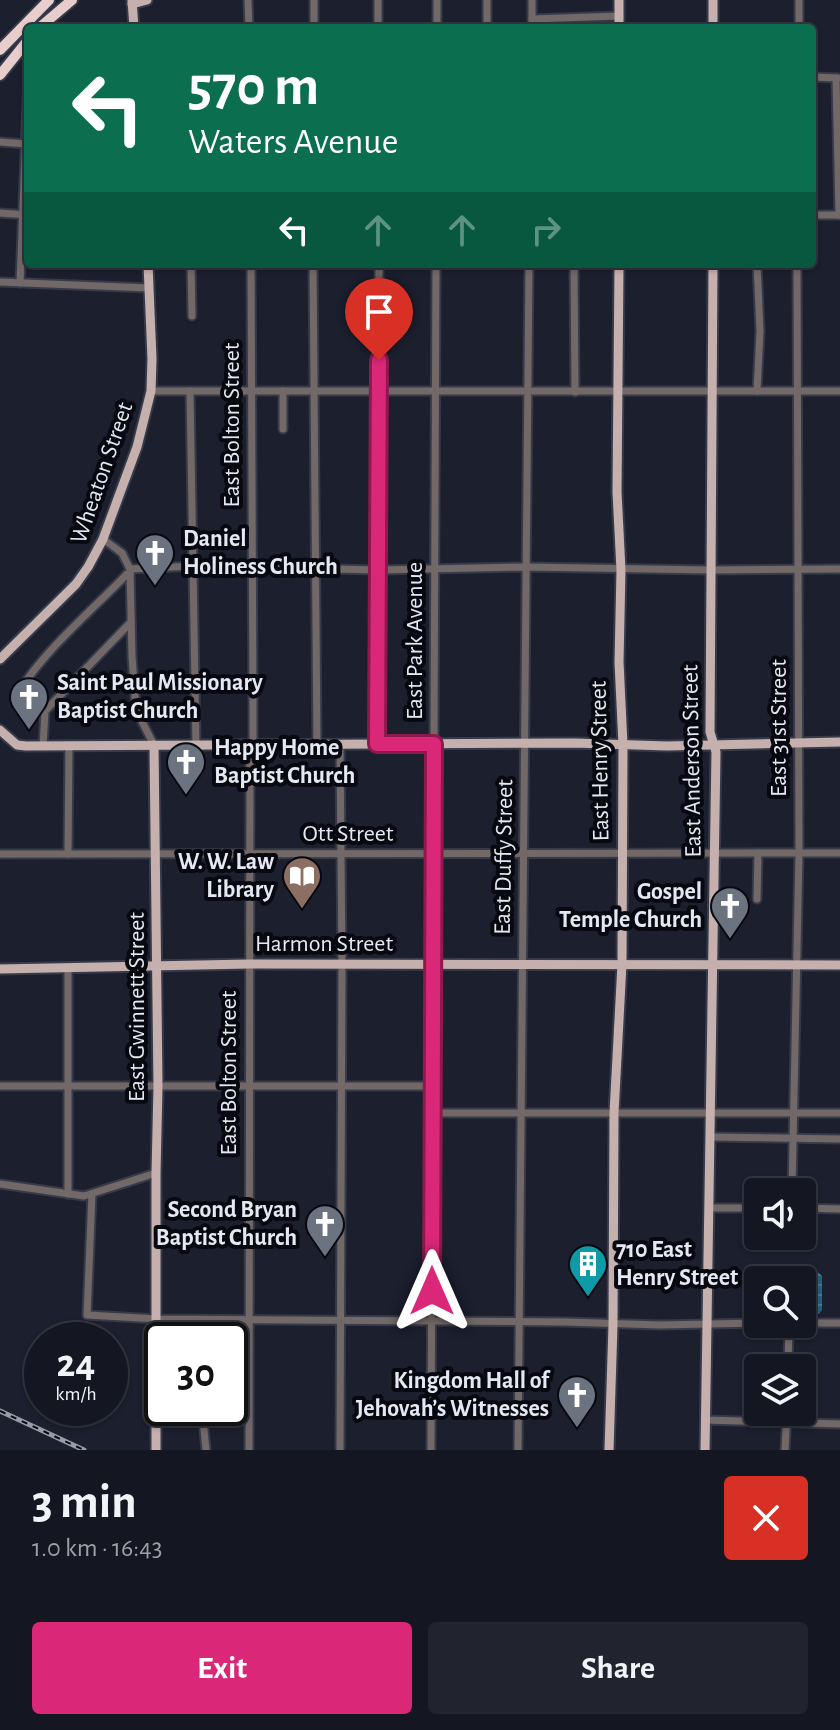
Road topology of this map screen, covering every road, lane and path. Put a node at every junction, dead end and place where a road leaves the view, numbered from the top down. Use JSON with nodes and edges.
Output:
{"nodes":[{"id":1,"x":41,"y":0,"type":"edge"},
{"id":2,"x":49,"y":0,"type":"edge"},
{"id":3,"x":147,"y":0,"type":"edge"},
{"id":4,"x":248,"y":0,"type":"edge"},
{"id":5,"x":314,"y":0,"type":"edge"},
{"id":6,"x":378,"y":0,"type":"edge"},
{"id":7,"x":437,"y":0,"type":"edge"},
{"id":8,"x":487,"y":0,"type":"edge"},
{"id":9,"x":532,"y":0,"type":"edge"},
{"id":10,"x":619,"y":0,"type":"edge"},
{"id":11,"x":713,"y":0,"type":"edge"},
{"id":12,"x":799,"y":0,"type":"edge"},
{"id":13,"x":70,"y":2,"type":"edge"},
{"id":14,"x":132,"y":2,"type":"edge"},
{"id":15,"x":619,"y":16,"type":"junction"},
{"id":16,"x":580,"y":17,"type":"junction"},
{"id":17,"x":532,"y":19,"type":"junction"},
{"id":18,"x":25,"y":24,"type":"edge"},
{"id":19,"x":44,"y":24,"type":"edge"},
{"id":20,"x":134,"y":24,"type":"edge"},
{"id":21,"x":249,"y":24,"type":"edge"},
{"id":22,"x":314,"y":24,"type":"edge"},
{"id":23,"x":378,"y":24,"type":"edge"},
{"id":24,"x":437,"y":24,"type":"edge"},
{"id":25,"x":487,"y":24,"type":"edge"},
{"id":26,"x":532,"y":24,"type":"edge"},
{"id":27,"x":581,"y":24,"type":"edge"},
{"id":28,"x":619,"y":24,"type":"edge"},
{"id":29,"x":713,"y":24,"type":"edge"},
{"id":30,"x":799,"y":24,"type":"edge"},
{"id":31,"x":24,"y":25,"type":"edge"},
{"id":32,"x":24,"y":45,"type":"edge"},
{"id":33,"x":2,"y":47,"type":"edge"},
{"id":34,"x":0,"y":75,"type":"edge"},
{"id":35,"x":816,"y":77,"type":"edge"},
{"id":36,"x":838,"y":78,"type":"edge"},
{"id":37,"x":0,"y":142,"type":"edge"},
{"id":38,"x":24,"y":144,"type":"edge"},
{"id":39,"x":0,"y":213,"type":"edge"},
{"id":40,"x":24,"y":215,"type":"edge"},
{"id":41,"x":816,"y":215,"type":"edge"},
{"id":42,"x":840,"y":215,"type":"edge"},
{"id":43,"x":24,"y":229,"type":"edge"},
{"id":44,"x":148,"y":268,"type":"edge"},
{"id":45,"x":191,"y":268,"type":"edge"},
{"id":46,"x":251,"y":268,"type":"edge"},
{"id":47,"x":313,"y":268,"type":"edge"},
{"id":48,"x":379,"y":268,"type":"edge"},
{"id":49,"x":436,"y":268,"type":"edge"},
{"id":50,"x":529,"y":268,"type":"edge"},
{"id":51,"x":574,"y":268,"type":"edge"},
{"id":52,"x":619,"y":268,"type":"edge"},
{"id":53,"x":713,"y":268,"type":"edge"},
{"id":54,"x":757,"y":268,"type":"edge"},
{"id":55,"x":797,"y":268,"type":"edge"},
{"id":56,"x":0,"y":282,"type":"edge"},
{"id":57,"x":20,"y":283,"type":"junction"},
{"id":58,"x":149,"y":288,"type":"junction"},
{"id":59,"x":192,"y":316,"type":"dead end"},
{"id":60,"x":314,"y":390,"type":"junction"},
{"id":61,"x":798,"y":390,"type":"junction"},
{"id":62,"x":151,"y":391,"type":"junction"},
{"id":63,"x":190,"y":391,"type":"junction"},
{"id":64,"x":283,"y":391,"type":"junction"},
{"id":65,"x":379,"y":391,"type":"junction"},
{"id":66,"x":436,"y":391,"type":"junction"},
{"id":67,"x":528,"y":391,"type":"junction"},
{"id":68,"x":757,"y":391,"type":"junction"},
{"id":69,"x":840,"y":391,"type":"edge"},
{"id":70,"x":252,"y":392,"type":"junction"},
{"id":71,"x":575,"y":392,"type":"junction"},
{"id":72,"x":617,"y":392,"type":"junction"},
{"id":73,"x":711,"y":392,"type":"junction"},
{"id":74,"x":283,"y":429,"type":"dead end"},
{"id":75,"x":103,"y":539,"type":"junction"},
{"id":76,"x":194,"y":566,"type":"junction"},
{"id":77,"x":526,"y":567,"type":"junction"},
{"id":78,"x":253,"y":568,"type":"junction"},
{"id":79,"x":315,"y":568,"type":"junction"},
{"id":80,"x":435,"y":569,"type":"junction"},
{"id":81,"x":797,"y":569,"type":"junction"},
{"id":82,"x":840,"y":569,"type":"edge"},
{"id":83,"x":379,"y":570,"type":"junction"},
{"id":84,"x":621,"y":570,"type":"junction"},
{"id":85,"x":710,"y":570,"type":"junction"},
{"id":86,"x":130,"y":571,"type":"junction"},
{"id":87,"x":131,"y":622,"type":"junction"},
{"id":88,"x":0,"y":659,"type":"edge"},
{"id":89,"x":45,"y":711,"type":"junction"},
{"id":90,"x":0,"y":730,"type":"edge"},
{"id":91,"x":800,"y":742,"type":"junction"},
{"id":92,"x":840,"y":742,"type":"edge"},
{"id":93,"x":525,"y":743,"type":"junction"},
{"id":94,"x":340,"y":744,"type":"junction"},
{"id":95,"x":377,"y":744,"type":"junction"},
{"id":96,"x":434,"y":744,"type":"junction"},
{"id":97,"x":154,"y":745,"type":"junction"},
{"id":98,"x":253,"y":745,"type":"junction"},
{"id":99,"x":317,"y":745,"type":"junction"},
{"id":100,"x":623,"y":745,"type":"junction"},
{"id":101,"x":713,"y":745,"type":"junction"},
{"id":102,"x":43,"y":746,"type":"junction"},
{"id":103,"x":69,"y":746,"type":"junction"},
{"id":104,"x":196,"y":746,"type":"junction"},
{"id":105,"x":434,"y":853,"type":"junction"},
{"id":106,"x":524,"y":853,"type":"junction"},
{"id":107,"x":621,"y":853,"type":"junction"},
{"id":108,"x":715,"y":853,"type":"junction"},
{"id":109,"x":758,"y":853,"type":"junction"},
{"id":110,"x":799,"y":853,"type":"junction"},
{"id":111,"x":840,"y":853,"type":"edge"},
{"id":112,"x":0,"y":854,"type":"edge"},
{"id":113,"x":68,"y":854,"type":"junction"},
{"id":114,"x":155,"y":854,"type":"junction"},
{"id":115,"x":250,"y":854,"type":"junction"},
{"id":116,"x":340,"y":854,"type":"junction"},
{"id":117,"x":757,"y":899,"type":"dead end"},
{"id":118,"x":249,"y":964,"type":"junction"},
{"id":119,"x":342,"y":964,"type":"junction"},
{"id":120,"x":433,"y":964,"type":"junction"},
{"id":121,"x":522,"y":964,"type":"junction"},
{"id":122,"x":622,"y":964,"type":"junction"},
{"id":123,"x":714,"y":965,"type":"junction"},
{"id":124,"x":797,"y":965,"type":"junction"},
{"id":125,"x":840,"y":965,"type":"edge"},
{"id":126,"x":157,"y":966,"type":"junction"},
{"id":127,"x":68,"y":968,"type":"junction"},
{"id":128,"x":0,"y":969,"type":"edge"},
{"id":129,"x":0,"y":1086,"type":"edge"},
{"id":130,"x":67,"y":1086,"type":"junction"},
{"id":131,"x":249,"y":1086,"type":"junction"},
{"id":132,"x":342,"y":1086,"type":"junction"},
{"id":133,"x":433,"y":1086,"type":"junction"},
{"id":134,"x":158,"y":1087,"type":"junction"},
{"id":135,"x":711,"y":1111,"type":"junction"},
{"id":136,"x":432,"y":1113,"type":"junction"},
{"id":137,"x":521,"y":1113,"type":"junction"},
{"id":138,"x":614,"y":1113,"type":"junction"},
{"id":139,"x":794,"y":1113,"type":"junction"},
{"id":140,"x":840,"y":1113,"type":"edge"},
{"id":141,"x":710,"y":1137,"type":"junction"},
{"id":142,"x":793,"y":1138,"type":"junction"},
{"id":143,"x":840,"y":1139,"type":"edge"},
{"id":144,"x":156,"y":1173,"type":"junction"},
{"id":145,"x":792,"y":1178,"type":"edge"},
{"id":146,"x":0,"y":1184,"type":"edge"},
{"id":147,"x":68,"y":1194,"type":"junction"},
{"id":148,"x":92,"y":1194,"type":"junction"},
{"id":149,"x":709,"y":1208,"type":"junction"},
{"id":150,"x":744,"y":1208,"type":"edge"},
{"id":151,"x":816,"y":1208,"type":"edge"},
{"id":152,"x":840,"y":1209,"type":"edge"},
{"id":153,"x":158,"y":1319,"type":"junction"},
{"id":154,"x":248,"y":1320,"type":"junction"},
{"id":155,"x":341,"y":1320,"type":"junction"},
{"id":156,"x":432,"y":1321,"type":"junction"},
{"id":157,"x":519,"y":1321,"type":"junction"},
{"id":158,"x":816,"y":1323,"type":"edge"},
{"id":159,"x":840,"y":1323,"type":"edge"},
{"id":160,"x":744,"y":1324,"type":"edge"},
{"id":161,"x":613,"y":1325,"type":"junction"},
{"id":162,"x":707,"y":1325,"type":"junction"},
{"id":163,"x":705,"y":1420,"type":"junction"},
{"id":164,"x":744,"y":1421,"type":"edge"},
{"id":165,"x":816,"y":1423,"type":"edge"},
{"id":166,"x":840,"y":1424,"type":"edge"},
{"id":167,"x":204,"y":1426,"type":"edge"},
{"id":168,"x":786,"y":1426,"type":"edge"},
{"id":169,"x":156,"y":1450,"type":"edge"},
{"id":170,"x":206,"y":1450,"type":"edge"},
{"id":171,"x":249,"y":1450,"type":"edge"},
{"id":172,"x":340,"y":1450,"type":"edge"},
{"id":173,"x":431,"y":1450,"type":"edge"},
{"id":174,"x":518,"y":1450,"type":"edge"},
{"id":175,"x":609,"y":1450,"type":"edge"},
{"id":176,"x":705,"y":1450,"type":"edge"},
{"id":177,"x":785,"y":1450,"type":"edge"}],
"edges":[{"from":1,"to":33,"type":"highway"},
{"from":2,"to":18,"type":"highway"},
{"from":3,"to":14,"type":"main road"},
{"from":4,"to":21,"type":"street"},
{"from":5,"to":22,"type":"street"},
{"from":6,"to":23,"type":"street"},
{"from":7,"to":24,"type":"street"},
{"from":8,"to":25,"type":"street"},
{"from":9,"to":17,"type":"street"},
{"from":10,"to":15,"type":"main road"},
{"from":11,"to":29,"type":"main road"},
{"from":12,"to":30,"type":"street"},
{"from":13,"to":19,"type":"highway"},
{"from":14,"to":20,"type":"main road"},
{"from":15,"to":16,"type":"street"},
{"from":15,"to":28,"type":"main road"},
{"from":16,"to":17,"type":"street"},
{"from":16,"to":27,"type":"street"},
{"from":17,"to":26,"type":"street"},
{"from":31,"to":33,"type":"highway"},
{"from":32,"to":34,"type":"highway"},
{"from":35,"to":36,"type":"street"},
{"from":36,"to":42,"type":"street"},
{"from":37,"to":38,"type":"street"},
{"from":39,"to":40,"type":"street"},
{"from":41,"to":42,"type":"street"},
{"from":43,"to":57,"type":"street"},
{"from":44,"to":58,"type":"main road","name":"Wheaton Street"},
{"from":45,"to":59,"type":"street"},
{"from":46,"to":70,"type":"street","name":"East Bolton Street"},
{"from":47,"to":60,"type":"street"},
{"from":48,"to":65,"type":"street"},
{"from":49,"to":66,"type":"street","name":"East Park Avenue"},
{"from":50,"to":67,"type":"street","name":"East Duffy Street"},
{"from":51,"to":71,"type":"street"},
{"from":52,"to":72,"type":"main road","name":"East Henry Street"},
{"from":53,"to":73,"type":"main road","name":"East Anderson Street"},
{"from":54,"to":68,"type":"street"},
{"from":55,"to":61,"type":"street","name":"East 31st Street"},
{"from":56,"to":57,"type":"street"},
{"from":57,"to":58,"type":"street"},
{"from":58,"to":62,"type":"main road","name":"Wheaton Street"},
{"from":60,"to":64,"type":"street"},
{"from":60,"to":65,"type":"street"},
{"from":60,"to":79,"type":"street"},
{"from":61,"to":68,"type":"street"},
{"from":61,"to":69,"type":"street"},
{"from":61,"to":81,"type":"street","name":"East 31st Street"},
{"from":62,"to":63,"type":"street"},
{"from":62,"to":75,"type":"main road","name":"Wheaton Street"},
{"from":63,"to":70,"type":"street"},
{"from":63,"to":76,"type":"street"},
{"from":64,"to":70,"type":"street"},
{"from":64,"to":74,"type":"street"},
{"from":65,"to":66,"type":"street"},
{"from":65,"to":83,"type":"street"},
{"from":66,"to":67,"type":"street"},
{"from":66,"to":80,"type":"street","name":"East Park Avenue"},
{"from":67,"to":71,"type":"street"},
{"from":67,"to":77,"type":"street","name":"East Duffy Street"},
{"from":68,"to":73,"type":"street"},
{"from":70,"to":78,"type":"street","name":"East Bolton Street"},
{"from":71,"to":72,"type":"street"},
{"from":72,"to":73,"type":"street"},
{"from":72,"to":84,"type":"main road","name":"East Henry Street"},
{"from":73,"to":85,"type":"main road","name":"East Anderson Street"},
{"from":75,"to":86,"type":"street"},
{"from":75,"to":88,"type":"main road","name":"Wheaton Street"},
{"from":76,"to":78,"type":"street"},
{"from":76,"to":86,"type":"street"},
{"from":76,"to":104,"type":"street"},
{"from":77,"to":80,"type":"street"},
{"from":77,"to":84,"type":"street"},
{"from":77,"to":93,"type":"street","name":"East Duffy Street"},
{"from":78,"to":79,"type":"street"},
{"from":78,"to":98,"type":"street","name":"East Bolton Street"},
{"from":79,"to":83,"type":"street"},
{"from":79,"to":99,"type":"street"},
{"from":80,"to":83,"type":"street"},
{"from":80,"to":96,"type":"street","name":"East Park Avenue"},
{"from":81,"to":82,"type":"street"},
{"from":81,"to":85,"type":"street"},
{"from":81,"to":91,"type":"street","name":"East 31st Street"},
{"from":83,"to":95,"type":"street"},
{"from":84,"to":85,"type":"street"},
{"from":84,"to":100,"type":"main road","name":"East Henry Street"},
{"from":85,"to":101,"type":"main road","name":"East Anderson Street"},
{"from":86,"to":87,"type":"street","name":"East Gwinnett Street"},
{"from":86,"to":89,"type":"street"},
{"from":87,"to":89,"type":"street"},
{"from":87,"to":97,"type":"street","name":"East Gwinnett Street"},
{"from":89,"to":102,"type":"street"},
{"from":90,"to":102,"type":"main road"},
{"from":91,"to":92,"type":"main road"},
{"from":91,"to":101,"type":"main road"},
{"from":91,"to":110,"type":"street","name":"East 31st Street"},
{"from":93,"to":96,"type":"main road"},
{"from":93,"to":100,"type":"main road"},
{"from":93,"to":106,"type":"street","name":"East Duffy Street"},
{"from":94,"to":95,"type":"main road"},
{"from":94,"to":99,"type":"main road"},
{"from":94,"to":116,"type":"street"},
{"from":95,"to":96,"type":"main road"},
{"from":96,"to":105,"type":"street","name":"East Park Avenue"},
{"from":97,"to":103,"type":"main road"},
{"from":97,"to":104,"type":"main road"},
{"from":97,"to":114,"type":"main road","name":"East Gwinnett Street"},
{"from":98,"to":99,"type":"main road"},
{"from":98,"to":104,"type":"main road"},
{"from":98,"to":115,"type":"street","name":"East Bolton Street"},
{"from":100,"to":101,"type":"main road"},
{"from":100,"to":107,"type":"main road","name":"East Henry Street"},
{"from":101,"to":108,"type":"main road","name":"East Anderson Street"},
{"from":102,"to":103,"type":"main road"},
{"from":103,"to":113,"type":"street"},
{"from":105,"to":106,"type":"street","name":"Ott Street"},
{"from":105,"to":116,"type":"street","name":"Ott Street"},
{"from":105,"to":120,"type":"street","name":"East Park Avenue"},
{"from":106,"to":107,"type":"street","name":"Ott Street"},
{"from":106,"to":121,"type":"street","name":"East Duffy Street"},
{"from":107,"to":108,"type":"street","name":"Ott Street"},
{"from":107,"to":122,"type":"main road","name":"East Henry Street"},
{"from":108,"to":109,"type":"street","name":"Ott Street"},
{"from":108,"to":123,"type":"main road","name":"East Anderson Street"},
{"from":109,"to":110,"type":"street","name":"Ott Street"},
{"from":109,"to":117,"type":"street"},
{"from":110,"to":111,"type":"street","name":"Ott Street"},
{"from":110,"to":124,"type":"street","name":"East 31st Street"},
{"from":112,"to":113,"type":"street","name":"Ott Street"},
{"from":113,"to":114,"type":"street","name":"Ott Street"},
{"from":114,"to":115,"type":"street","name":"Ott Street"},
{"from":114,"to":126,"type":"main road","name":"East Gwinnett Street"},
{"from":115,"to":116,"type":"street","name":"Ott Street"},
{"from":115,"to":118,"type":"street","name":"East Bolton Street"},
{"from":116,"to":119,"type":"street"},
{"from":118,"to":119,"type":"main road","name":"Harmon Street"},
{"from":118,"to":126,"type":"main road","name":"Harmon Street"},
{"from":118,"to":131,"type":"street","name":"East Bolton Street"},
{"from":119,"to":120,"type":"main road","name":"Harmon Street"},
{"from":119,"to":132,"type":"street"},
{"from":120,"to":121,"type":"main road","name":"Harmon Street"},
{"from":120,"to":133,"type":"street","name":"East Park Avenue"},
{"from":121,"to":122,"type":"main road","name":"Harmon Street"},
{"from":121,"to":137,"type":"street","name":"East Duffy Street"},
{"from":122,"to":123,"type":"main road","name":"Harmon Street"},
{"from":122,"to":138,"type":"main road","name":"East Henry Street"},
{"from":123,"to":124,"type":"main road","name":"Harmon Street"},
{"from":123,"to":135,"type":"main road","name":"East Anderson Street"},
{"from":124,"to":125,"type":"main road","name":"Harmon Street"},
{"from":124,"to":139,"type":"street","name":"East 31st Street"},
{"from":126,"to":127,"type":"main road","name":"Harmon Street"},
{"from":126,"to":134,"type":"main road","name":"East Gwinnett Street"},
{"from":127,"to":128,"type":"main road","name":"Harmon Street"},
{"from":127,"to":130,"type":"street"},
{"from":129,"to":130,"type":"street"},
{"from":130,"to":134,"type":"street"},
{"from":130,"to":147,"type":"street"},
{"from":131,"to":132,"type":"street"},
{"from":131,"to":134,"type":"street"},
{"from":131,"to":154,"type":"street","name":"East Bolton Street"},
{"from":132,"to":133,"type":"street"},
{"from":132,"to":155,"type":"street"},
{"from":133,"to":136,"type":"street","name":"East Park Avenue"},
{"from":134,"to":144,"type":"main road","name":"East Gwinnett Street"},
{"from":135,"to":138,"type":"street"},
{"from":135,"to":139,"type":"street"},
{"from":135,"to":141,"type":"main road","name":"East Anderson Street"},
{"from":136,"to":137,"type":"street"},
{"from":136,"to":156,"type":"street","name":"East Park Avenue"},
{"from":137,"to":138,"type":"street"},
{"from":137,"to":157,"type":"street","name":"East Duffy Street"},
{"from":138,"to":161,"type":"main road","name":"East Henry Street"},
{"from":139,"to":140,"type":"street"},
{"from":139,"to":142,"type":"street","name":"East 31st Street"},
{"from":141,"to":142,"type":"street"},
{"from":141,"to":149,"type":"main road","name":"East Anderson Street"},
{"from":142,"to":143,"type":"street"},
{"from":142,"to":145,"type":"street","name":"East 31st Street"},
{"from":144,"to":148,"type":"street"},
{"from":144,"to":153,"type":"main road","name":"East Gwinnett Street"},
{"from":146,"to":147,"type":"street"},
{"from":147,"to":148,"type":"street"},
{"from":148,"to":153,"type":"street"},
{"from":149,"to":150,"type":"street"},
{"from":149,"to":162,"type":"main road","name":"East Anderson Street"},
{"from":151,"to":152,"type":"street"},
{"from":153,"to":154,"type":"street"},
{"from":153,"to":169,"type":"main road","name":"East Gwinnett Street"},
{"from":154,"to":155,"type":"street"},
{"from":154,"to":171,"type":"street","name":"East Bolton Street"},
{"from":155,"to":156,"type":"street"},
{"from":155,"to":172,"type":"street"},
{"from":156,"to":157,"type":"street"},
{"from":156,"to":173,"type":"street","name":"East Park Avenue"},
{"from":157,"to":161,"type":"street"},
{"from":157,"to":174,"type":"street","name":"East Duffy Street"},
{"from":158,"to":159,"type":"street"},
{"from":160,"to":162,"type":"street"},
{"from":161,"to":162,"type":"street"},
{"from":161,"to":175,"type":"main road","name":"East Henry Street"},
{"from":162,"to":163,"type":"main road","name":"East Anderson Street"},
{"from":163,"to":164,"type":"street"},
{"from":163,"to":176,"type":"main road","name":"East Anderson Street"},
{"from":165,"to":166,"type":"street"},
{"from":167,"to":170,"type":"street"},
{"from":168,"to":177,"type":"street"}]}
